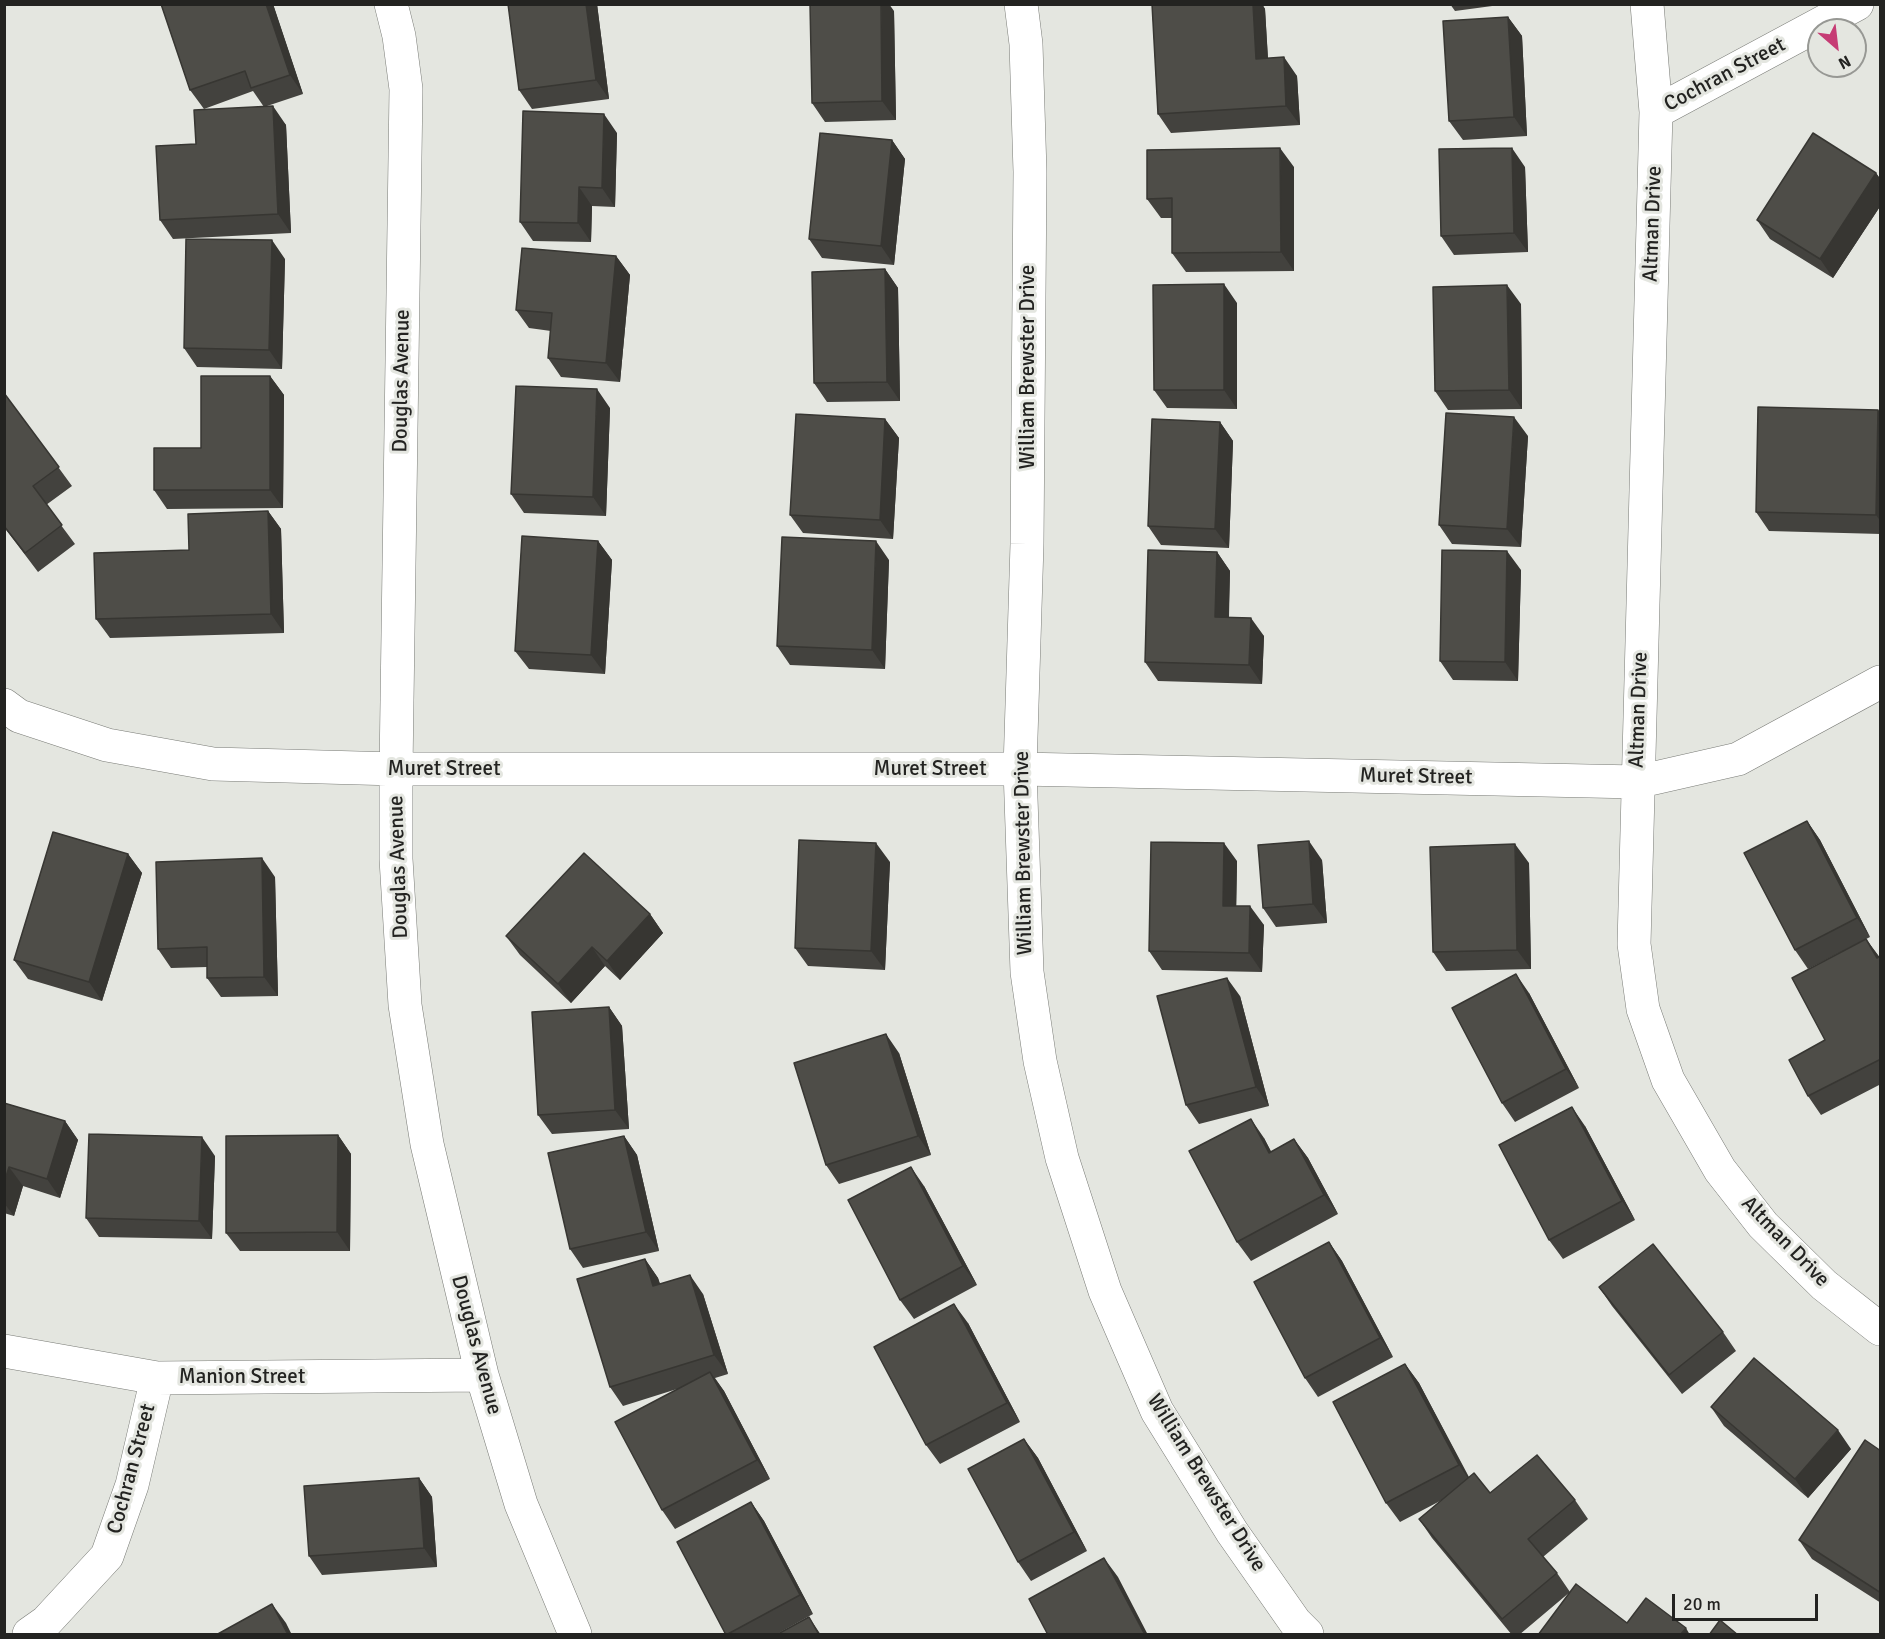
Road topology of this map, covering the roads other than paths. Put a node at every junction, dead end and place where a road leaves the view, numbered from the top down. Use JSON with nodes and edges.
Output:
{"nodes":[{"id":1,"x":391,"y":4,"type":"edge"},
{"id":2,"x":1021,"y":4,"type":"edge"},
{"id":3,"x":1647,"y":4,"type":"edge"},
{"id":4,"x":1857,"y":4,"type":"edge"},
{"id":5,"x":1656,"y":112,"type":"junction"},
{"id":6,"x":1881,"y":682,"type":"edge"},
{"id":7,"x":4,"y":705,"type":"edge"},
{"id":8,"x":396,"y":769,"type":"junction"},
{"id":9,"x":1020,"y":769,"type":"junction"},
{"id":10,"x":1637,"y":782,"type":"junction"},
{"id":11,"x":1881,"y":1329,"type":"edge"},
{"id":12,"x":4,"y":1351,"type":"edge"},
{"id":13,"x":482,"y":1375,"type":"junction"},
{"id":14,"x":157,"y":1378,"type":"junction"},
{"id":15,"x":29,"y":1635,"type":"edge"},
{"id":16,"x":575,"y":1635,"type":"edge"},
{"id":17,"x":1307,"y":1635,"type":"edge"}],
"edges":[{"from":1,"to":8,"type":"street","name":"Douglas Avenue"},
{"from":2,"to":9,"type":"street","name":"William Brewster Drive"},
{"from":3,"to":5,"type":"street","name":"Altman Drive"},
{"from":4,"to":5,"type":"street","name":"Cochran Street"},
{"from":5,"to":10,"type":"street","name":"Altman Drive"},
{"from":6,"to":10,"type":"street","name":"Muret Street"},
{"from":7,"to":8,"type":"street","name":"Muret Street"},
{"from":8,"to":9,"type":"street","name":"Muret Street"},
{"from":8,"to":13,"type":"street","name":"Douglas Avenue"},
{"from":9,"to":10,"type":"street","name":"Muret Street"},
{"from":9,"to":17,"type":"street","name":"William Brewster Drive"},
{"from":10,"to":11,"type":"street","name":"Altman Drive"},
{"from":12,"to":14,"type":"street","name":"Manion Street"},
{"from":13,"to":14,"type":"street","name":"Manion Street"},
{"from":13,"to":16,"type":"street","name":"Douglas Avenue"},
{"from":14,"to":15,"type":"street","name":"Cochran Street"}]}
